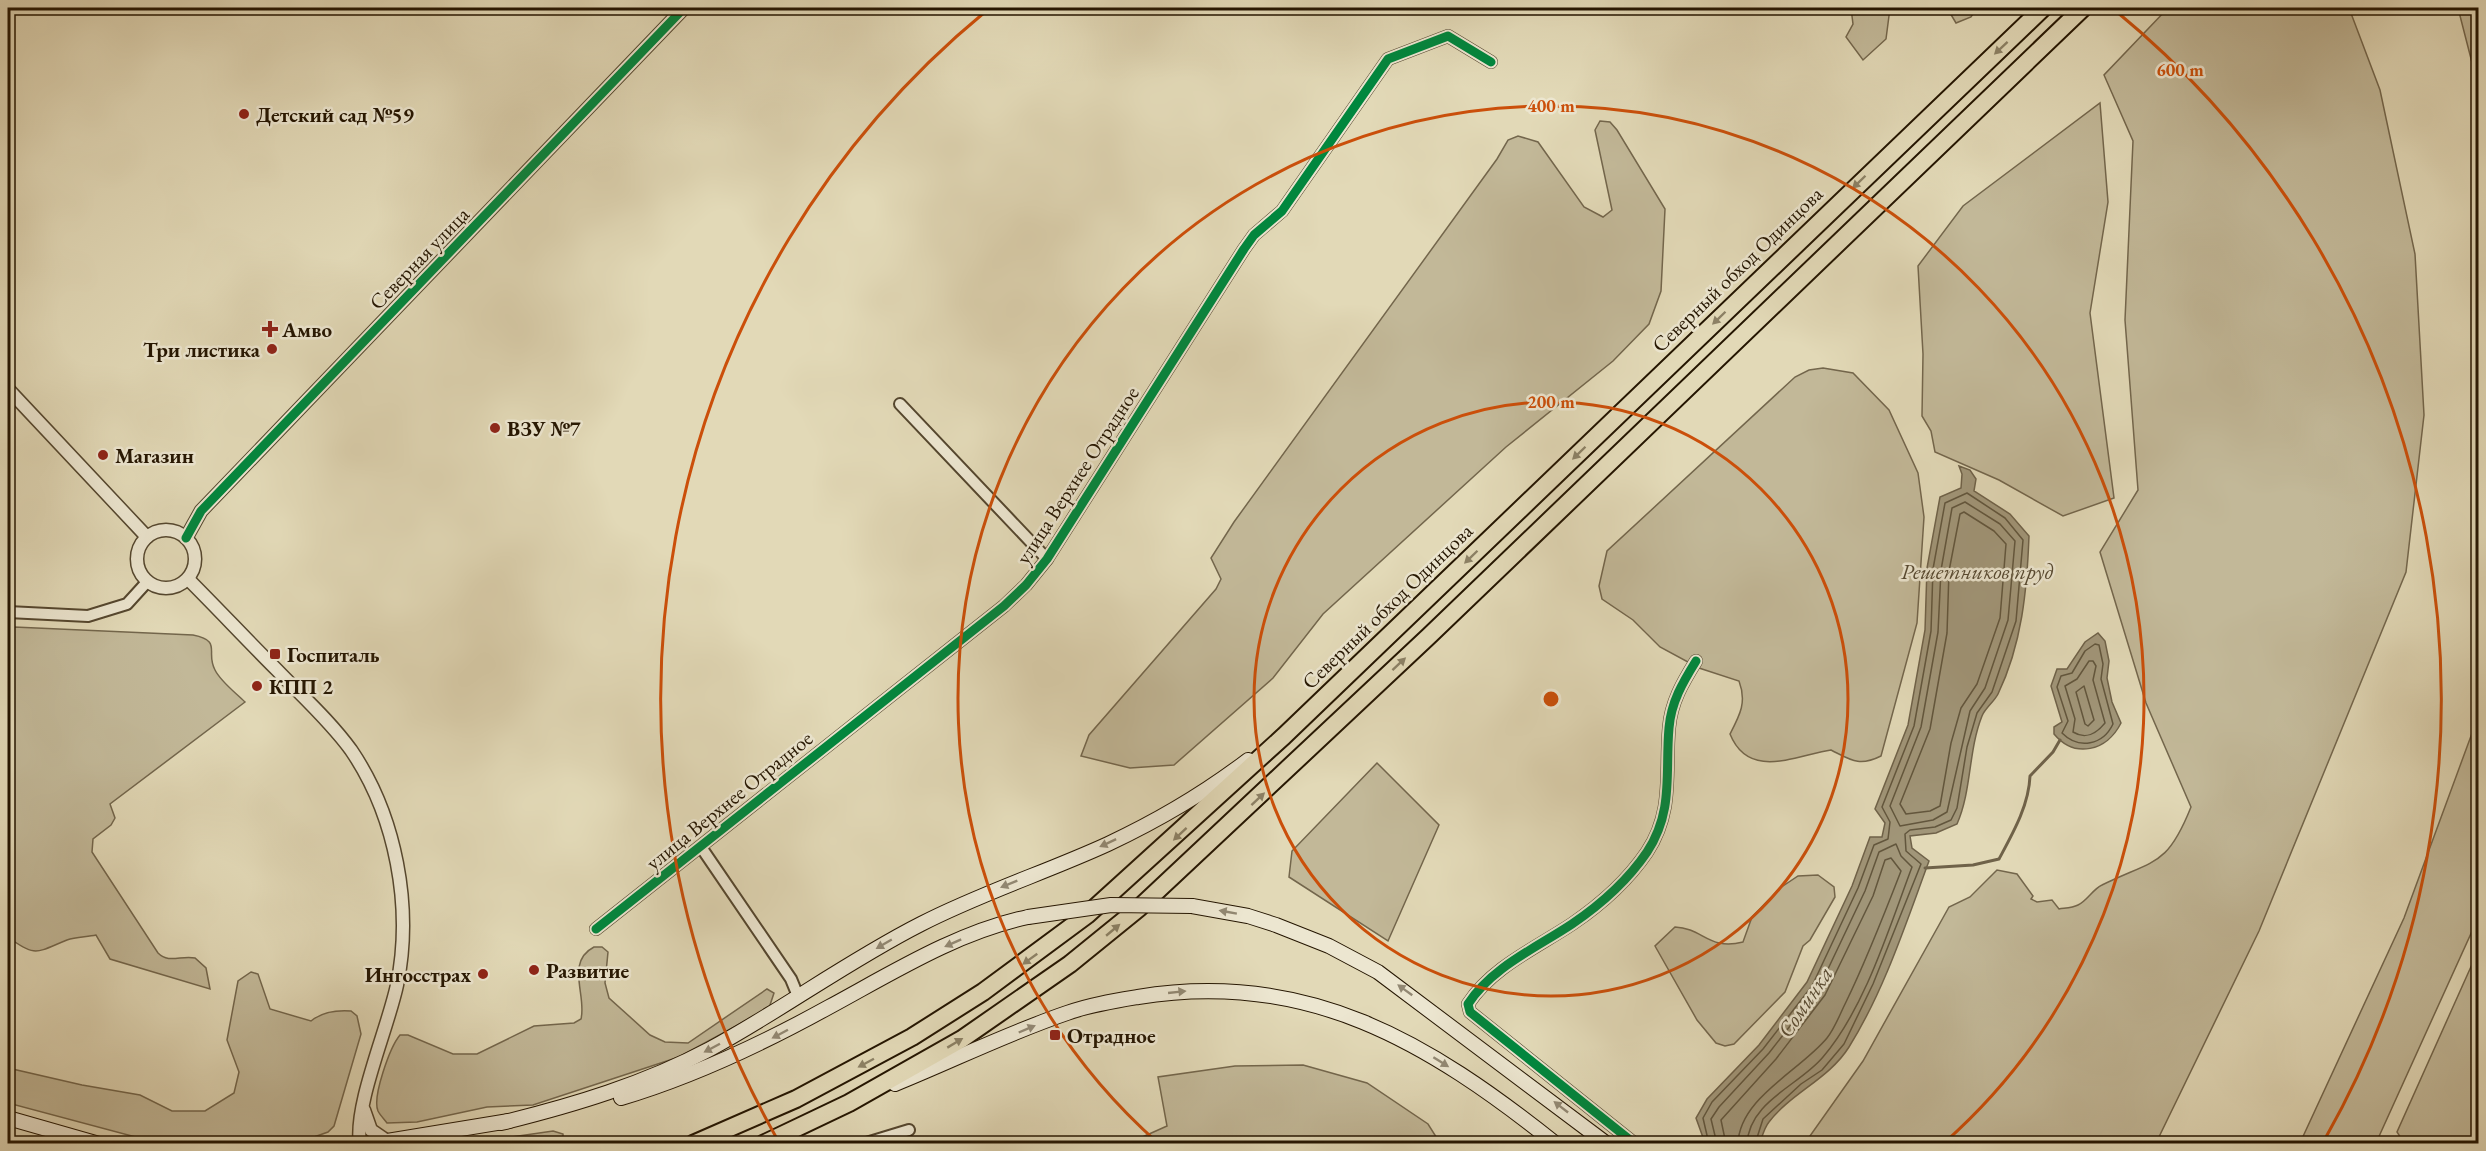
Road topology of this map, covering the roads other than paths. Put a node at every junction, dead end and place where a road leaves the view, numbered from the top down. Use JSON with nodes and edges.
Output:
{"nodes":[{"id":1,"x":684,"y":8,"type":"edge"},
{"id":2,"x":2043,"y":8,"type":"edge"},
{"id":3,"x":2083,"y":8,"type":"edge"},
{"id":4,"x":1491,"y":62,"type":"dead end"},
{"id":5,"x":8,"y":389,"type":"edge"},
{"id":6,"x":900,"y":404,"type":"dead end"},
{"id":7,"x":147,"y":537,"type":"junction"},
{"id":8,"x":186,"y":538,"type":"junction"},
{"id":9,"x":1047,"y":559,"type":"junction"},
{"id":10,"x":188,"y":579,"type":"junction"},
{"id":11,"x":147,"y":582,"type":"junction"},
{"id":12,"x":8,"y":612,"type":"edge"},
{"id":13,"x":1696,"y":661,"type":"dead end"},
{"id":14,"x":1329,"y":693,"type":"junction"},
{"id":15,"x":701,"y":847,"type":"junction"},
{"id":16,"x":596,"y":928,"type":"dead end"},
{"id":17,"x":798,"y":996,"type":"junction"},
{"id":18,"x":365,"y":1100,"type":"junction"},
{"id":19,"x":849,"y":1103,"type":"junction"},
{"id":20,"x":8,"y":1118,"type":"edge"},
{"id":21,"x":501,"y":1123,"type":"junction"},
{"id":22,"x":909,"y":1130,"type":"dead end"},
{"id":23,"x":387,"y":1141,"type":"junction"},
{"id":24,"x":99,"y":1143,"type":"edge"},
{"id":25,"x":360,"y":1143,"type":"edge"},
{"id":26,"x":369,"y":1143,"type":"edge"},
{"id":27,"x":693,"y":1143,"type":"edge"},
{"id":28,"x":763,"y":1143,"type":"edge"},
{"id":29,"x":863,"y":1143,"type":"edge"},
{"id":30,"x":1556,"y":1143,"type":"edge"},
{"id":31,"x":1607,"y":1143,"type":"edge"},
{"id":32,"x":1635,"y":1143,"type":"edge"}],
"edges":[{"from":1,"to":8,"type":"street","name":"Северная улица"},
{"from":2,"to":14,"type":"highway","name":"Северный обход Одинцова","one_way":true},
{"from":19,"to":3,"type":"highway","one_way":true},
{"from":4,"to":9,"type":"street","name":"улица Верхнее Отрадное"},
{"from":5,"to":7,"type":"street"},
{"from":6,"to":9,"type":"street"},
{"from":7,"to":8,"type":"street"},
{"from":7,"to":11,"type":"street"},
{"from":8,"to":10,"type":"street"},
{"from":9,"to":15,"type":"street","name":"улица Верхнее Отрадное"},
{"from":10,"to":11,"type":"street"},
{"from":10,"to":18,"type":"street"},
{"from":11,"to":12,"type":"street"},
{"from":13,"to":32,"type":"street"},
{"from":14,"to":17,"type":"main road","one_way":true},
{"from":14,"to":27,"type":"highway","name":"Северный обход Одинцова","one_way":true},
{"from":15,"to":16,"type":"street","name":"улица Верхнее Отрадное"},
{"from":15,"to":17,"type":"street"},
{"from":17,"to":21,"type":"main road","one_way":true},
{"from":18,"to":23,"type":"street"},
{"from":18,"to":25,"type":"street"},
{"from":19,"to":28,"type":"highway"},
{"from":19,"to":30,"type":"main road","one_way":true},
{"from":20,"to":24,"type":"main road"},
{"from":21,"to":23,"type":"main road"},
{"from":31,"to":21,"type":"main road","one_way":true,"bridge":true},
{"from":22,"to":29,"type":"street"},
{"from":23,"to":26,"type":"main road"}]}
